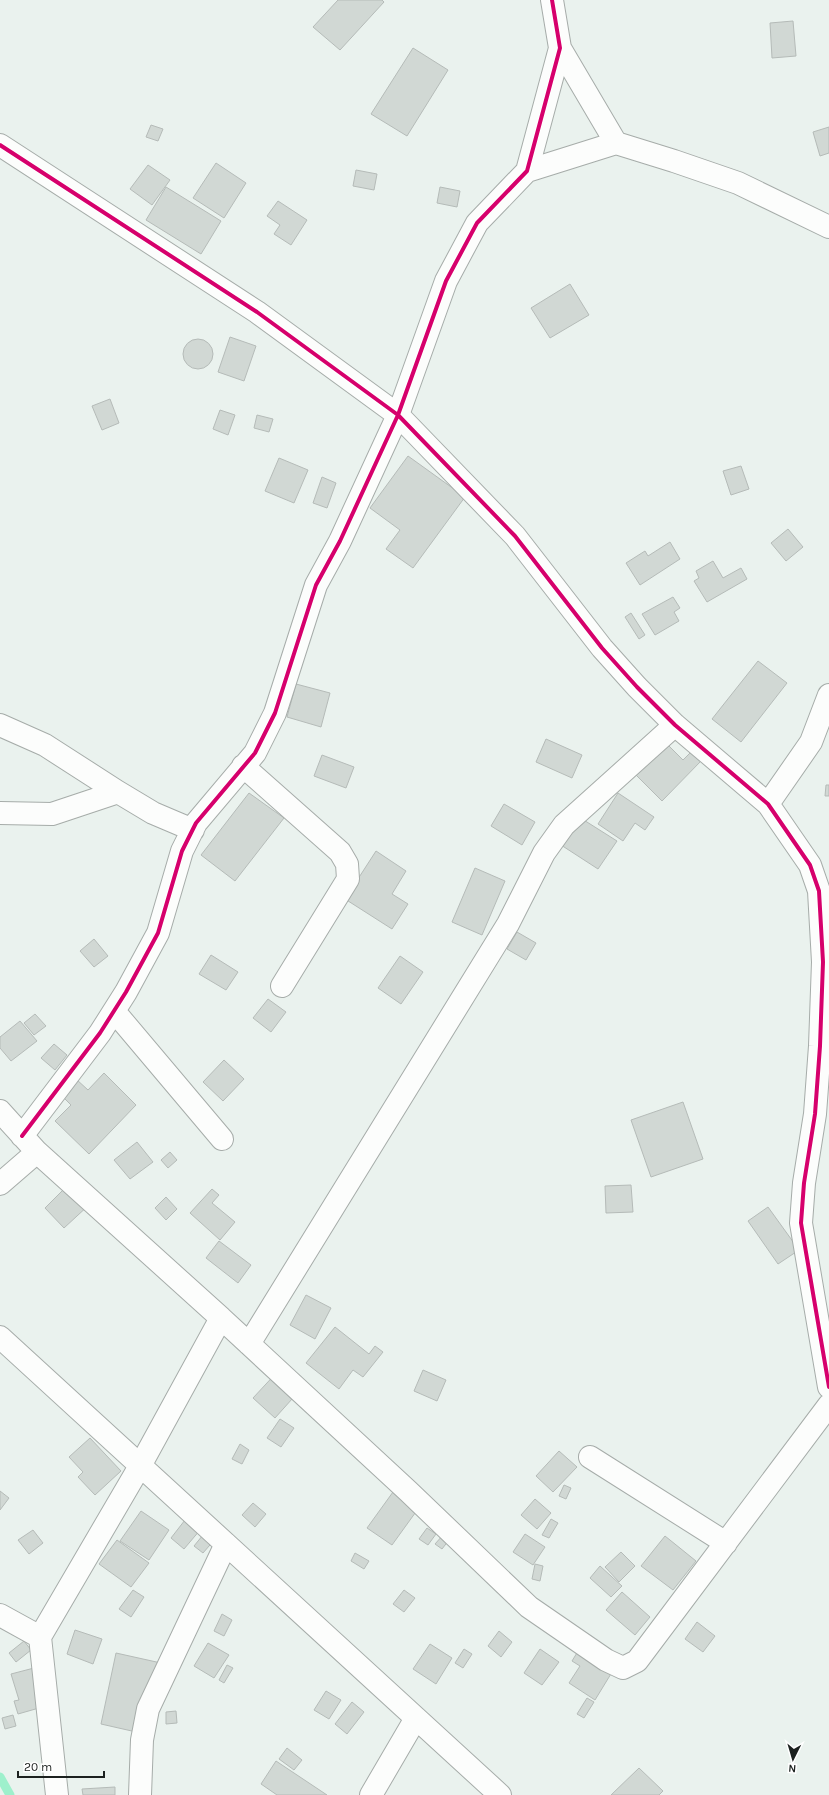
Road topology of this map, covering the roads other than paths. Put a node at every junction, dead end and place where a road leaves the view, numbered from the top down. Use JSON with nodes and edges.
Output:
{"nodes":[{"id":1,"x":552,"y":0,"type":"edge"},
{"id":2,"x":560,"y":48,"type":"junction"},
{"id":3,"x":616,"y":143,"type":"junction"},
{"id":4,"x":0,"y":145,"type":"edge"},
{"id":5,"x":527,"y":171,"type":"junction"},
{"id":6,"x":829,"y":227,"type":"edge"},
{"id":7,"x":398,"y":416,"type":"junction"},
{"id":8,"x":829,"y":695,"type":"edge"},
{"id":9,"x":0,"y":725,"type":"edge"},
{"id":10,"x":675,"y":725,"type":"junction"},
{"id":11,"x":243,"y":766,"type":"junction"},
{"id":12,"x":118,"y":792,"type":"junction"},
{"id":13,"x":768,"y":804,"type":"junction"},
{"id":14,"x":0,"y":813,"type":"edge"},
{"id":15,"x":193,"y":830,"type":"junction"},
{"id":16,"x":282,"y":986,"type":"dead end"},
{"id":17,"x":114,"y":1011,"type":"junction"},
{"id":18,"x":824,"y":1047,"type":"edge"},
{"id":19,"x":0,"y":1111,"type":"edge"},
{"id":20,"x":22,"y":1136,"type":"junction"},
{"id":21,"x":222,"y":1140,"type":"dead end"},
{"id":22,"x":37,"y":1152,"type":"junction"},
{"id":23,"x":0,"y":1184,"type":"edge"},
{"id":24,"x":221,"y":1318,"type":"junction"},
{"id":25,"x":0,"y":1336,"type":"edge"},
{"id":26,"x":249,"y":1344,"type":"junction"},
{"id":27,"x":829,"y":1387,"type":"edge"},
{"id":28,"x":829,"y":1405,"type":"edge"},
{"id":29,"x":590,"y":1457,"type":"dead end"},
{"id":30,"x":140,"y":1466,"type":"junction"},
{"id":31,"x":726,"y":1543,"type":"junction"},
{"id":32,"x":226,"y":1544,"type":"junction"},
{"id":33,"x":0,"y":1615,"type":"edge"},
{"id":34,"x":40,"y":1637,"type":"junction"},
{"id":35,"x":416,"y":1718,"type":"junction"},
{"id":36,"x":57,"y":1795,"type":"edge"},
{"id":37,"x":140,"y":1795,"type":"edge"},
{"id":38,"x":371,"y":1795,"type":"edge"},
{"id":39,"x":500,"y":1795,"type":"edge"}],
"edges":[{"from":1,"to":2,"type":"street"},
{"from":2,"to":3,"type":"street"},
{"from":2,"to":5,"type":"street"},
{"from":3,"to":5,"type":"street"},
{"from":3,"to":6,"type":"street"},
{"from":4,"to":7,"type":"street"},
{"from":5,"to":7,"type":"street"},
{"from":7,"to":10,"type":"street"},
{"from":7,"to":11,"type":"street"},
{"from":8,"to":13,"type":"street"},
{"from":9,"to":12,"type":"street"},
{"from":10,"to":13,"type":"street"},
{"from":10,"to":26,"type":"street"},
{"from":11,"to":15,"type":"street"},
{"from":11,"to":16,"type":"street"},
{"from":12,"to":14,"type":"street"},
{"from":12,"to":15,"type":"street"},
{"from":13,"to":18,"type":"street"},
{"from":15,"to":17,"type":"street"},
{"from":17,"to":20,"type":"street"},
{"from":17,"to":21,"type":"street"},
{"from":18,"to":27,"type":"street"},
{"from":19,"to":20,"type":"street"},
{"from":20,"to":22,"type":"street"},
{"from":22,"to":23,"type":"street"},
{"from":22,"to":24,"type":"street"},
{"from":24,"to":26,"type":"street"},
{"from":24,"to":30,"type":"street"},
{"from":25,"to":30,"type":"street"},
{"from":26,"to":31,"type":"street"},
{"from":28,"to":31,"type":"street"},
{"from":29,"to":31,"type":"street"},
{"from":30,"to":32,"type":"street"},
{"from":30,"to":34,"type":"street"},
{"from":32,"to":35,"type":"street"},
{"from":32,"to":37,"type":"street"},
{"from":33,"to":34,"type":"street"},
{"from":34,"to":36,"type":"street"},
{"from":35,"to":38,"type":"street"},
{"from":35,"to":39,"type":"street"}]}
